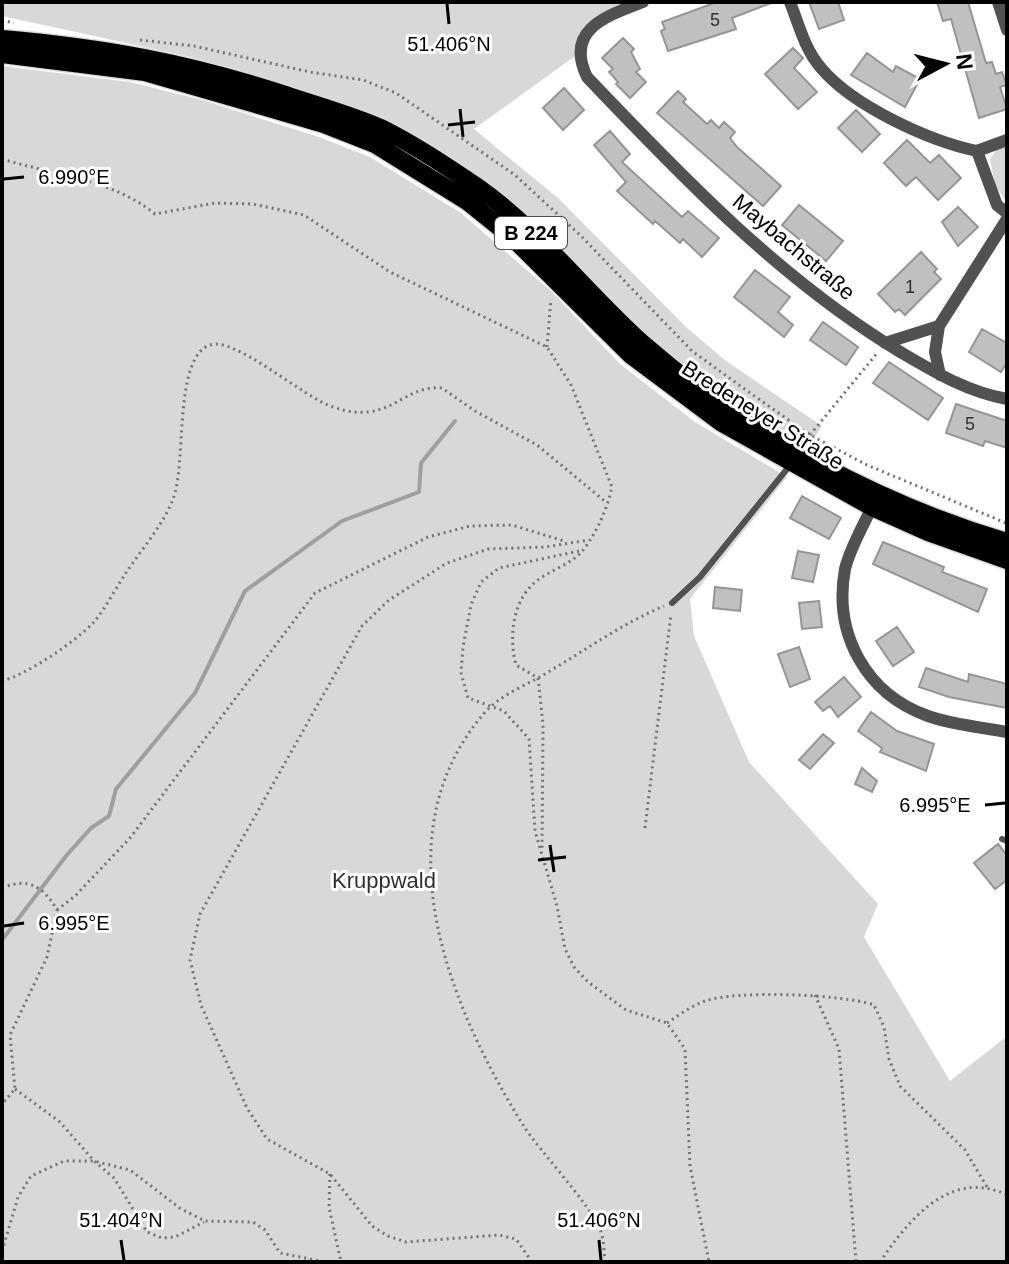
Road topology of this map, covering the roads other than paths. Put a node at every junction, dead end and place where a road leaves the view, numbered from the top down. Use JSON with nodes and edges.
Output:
{"nodes":[{"id":1,"x":643,"y":2,"type":"edge"},
{"id":2,"x":790,"y":2,"type":"edge"},
{"id":3,"x":998,"y":2,"type":"edge"},
{"id":4,"x":1007,"y":30,"type":"edge"},
{"id":5,"x":2,"y":39,"type":"edge"},
{"id":6,"x":2,"y":54,"type":"edge"},
{"id":7,"x":1007,"y":140,"type":"edge"},
{"id":8,"x":977,"y":151,"type":"junction"},
{"id":9,"x":1007,"y":213,"type":"edge"},
{"id":10,"x":1007,"y":219,"type":"edge"},
{"id":11,"x":939,"y":326,"type":"junction"},
{"id":12,"x":885,"y":343,"type":"junction"},
{"id":13,"x":940,"y":375,"type":"junction"},
{"id":14,"x":1007,"y":399,"type":"edge"},
{"id":15,"x":791,"y":464,"type":"junction"},
{"id":16,"x":872,"y":507,"type":"junction"},
{"id":17,"x":1007,"y":542,"type":"edge"},
{"id":18,"x":1007,"y":560,"type":"edge"},
{"id":19,"x":672,"y":603,"type":"road end"},
{"id":20,"x":1007,"y":732,"type":"edge"}],
"edges":[{"from":1,"to":12,"type":"street","name":"Maybachstraße"},
{"from":2,"to":8,"type":"street"},
{"from":3,"to":4,"type":"street"},
{"from":5,"to":17,"type":"main road","name":"Bredeneyer Straße","number":"B 224"},
{"from":6,"to":15,"type":"main road","name":"Bredeneyer Straße","number":"B 224"},
{"from":7,"to":8,"type":"street"},
{"from":8,"to":9,"type":"street"},
{"from":10,"to":11,"type":"street"},
{"from":11,"to":12,"type":"street"},
{"from":11,"to":13,"type":"street"},
{"from":12,"to":13,"type":"street","name":"Maybachstraße"},
{"from":13,"to":14,"type":"street","name":"Maybachstraße"},
{"from":15,"to":16,"type":"main road","name":"Bredeneyer Straße","number":"B 224"},
{"from":15,"to":19,"type":"lane"},
{"from":16,"to":18,"type":"main road","name":"Bredeneyer Straße","number":"B 224"},
{"from":16,"to":20,"type":"street"}]}
